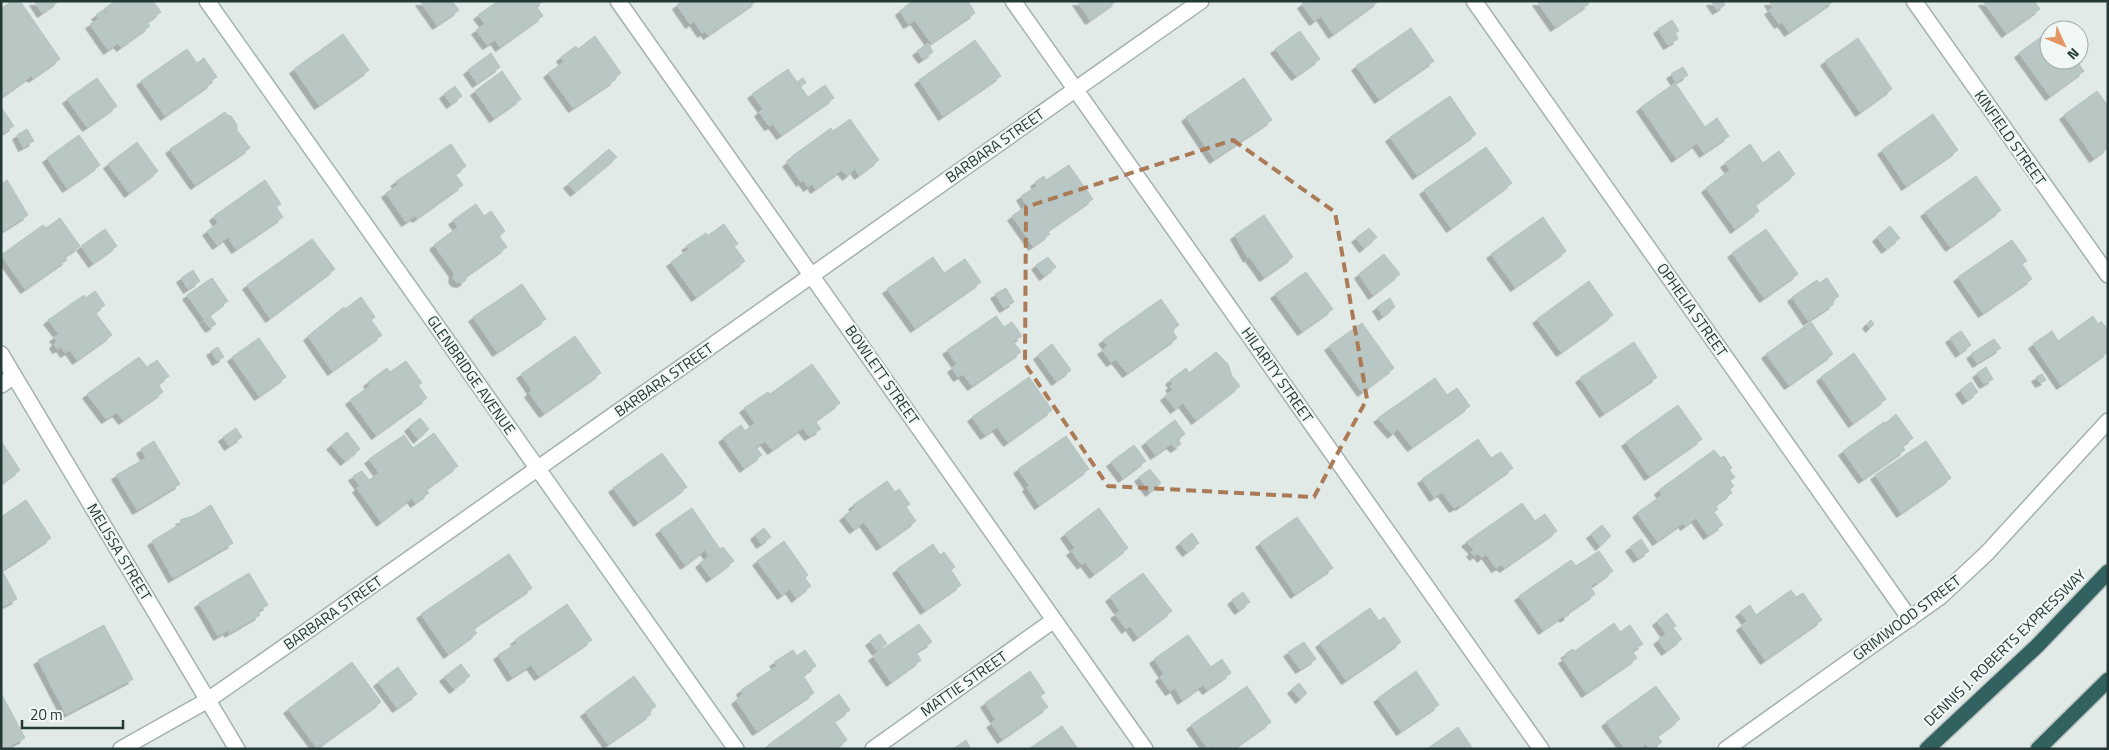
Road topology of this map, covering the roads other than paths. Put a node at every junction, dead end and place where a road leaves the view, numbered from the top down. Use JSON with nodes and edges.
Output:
{"nodes":[{"id":1,"x":207,"y":1,"type":"edge"},
{"id":2,"x":618,"y":1,"type":"edge"},
{"id":3,"x":1013,"y":1,"type":"edge"},
{"id":4,"x":1201,"y":1,"type":"edge"},
{"id":5,"x":1474,"y":1,"type":"edge"},
{"id":6,"x":1914,"y":1,"type":"edge"},
{"id":7,"x":1076,"y":90,"type":"junction"},
{"id":8,"x":2108,"y":275,"type":"edge"},
{"id":9,"x":812,"y":276,"type":"junction"},
{"id":10,"x":1,"y":354,"type":"edge"},
{"id":11,"x":14,"y":376,"type":"junction"},
{"id":12,"x":1,"y":386,"type":"edge"},
{"id":13,"x":2108,"y":421,"type":"edge"},
{"id":14,"x":537,"y":470,"type":"junction"},
{"id":15,"x":2108,"y":572,"type":"edge"},
{"id":16,"x":1910,"y":619,"type":"junction"},
{"id":17,"x":1054,"y":620,"type":"junction"},
{"id":18,"x":2108,"y":680,"type":"edge"},
{"id":19,"x":208,"y":700,"type":"junction"},
{"id":20,"x":121,"y":749,"type":"edge"},
{"id":21,"x":237,"y":749,"type":"edge"},
{"id":22,"x":736,"y":749,"type":"edge"},
{"id":23,"x":873,"y":749,"type":"edge"},
{"id":24,"x":1145,"y":749,"type":"edge"},
{"id":25,"x":1541,"y":749,"type":"edge"},
{"id":26,"x":1726,"y":749,"type":"edge"},
{"id":27,"x":1927,"y":749,"type":"edge"},
{"id":28,"x":2038,"y":749,"type":"edge"}],
"edges":[{"from":1,"to":14,"type":"street","name":"GLENBRIDGE AVENUE"},
{"from":2,"to":9,"type":"street","name":"BOWLETT STREET"},
{"from":3,"to":7,"type":"street","name":"HILARITY STREET"},
{"from":4,"to":7,"type":"street","name":"BARBARA STREET"},
{"from":5,"to":16,"type":"street","name":"OPHELIA STREET"},
{"from":6,"to":8,"type":"street","name":"KINFIELD STREET"},
{"from":7,"to":9,"type":"street","name":"BARBARA STREET"},
{"from":7,"to":25,"type":"street","name":"HILARITY STREET"},
{"from":9,"to":14,"type":"street","name":"BARBARA STREET"},
{"from":9,"to":17,"type":"street","name":"BOWLETT STREET"},
{"from":10,"to":11,"type":"street","name":"MELISSA STREET"},
{"from":11,"to":12,"type":"street"},
{"from":11,"to":19,"type":"street","name":"MELISSA STREET"},
{"from":13,"to":16,"type":"street","name":"GRIMWOOD STREET"},
{"from":14,"to":19,"type":"street","name":"BARBARA STREET"},
{"from":14,"to":22,"type":"street","name":"GLENBRIDGE AVENUE"},
{"from":15,"to":27,"type":"highway","name":"DENNIS J. ROBERTS EXPRESSWAY"},
{"from":16,"to":26,"type":"street","name":"GRIMWOOD STREET"},
{"from":17,"to":23,"type":"street","name":"MATTIE STREET"},
{"from":17,"to":24,"type":"street","name":"BOWLETT STREET"},
{"from":18,"to":28,"type":"highway"},
{"from":19,"to":20,"type":"street","name":"BARBARA STREET"},
{"from":19,"to":21,"type":"street","name":"MELISSA STREET"}]}
